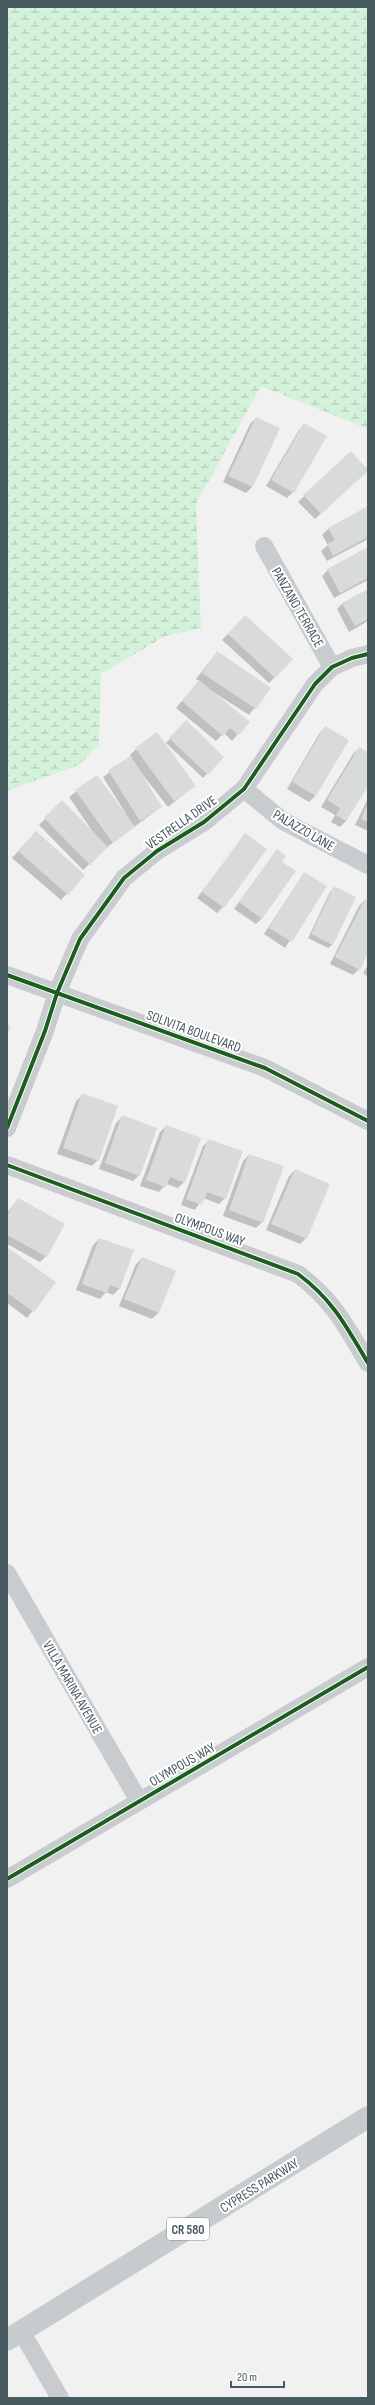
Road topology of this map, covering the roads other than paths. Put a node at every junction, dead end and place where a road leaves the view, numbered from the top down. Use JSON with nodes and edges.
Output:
{"nodes":[{"id":1,"x":264,"y":546,"type":"dead end"},
{"id":2,"x":368,"y":654,"type":"edge"},
{"id":3,"x":332,"y":667,"type":"junction"},
{"id":4,"x":244,"y":789,"type":"junction"},
{"id":5,"x":368,"y":865,"type":"edge"},
{"id":6,"x":7,"y":975,"type":"edge"},
{"id":7,"x":57,"y":993,"type":"junction"},
{"id":8,"x":368,"y":1121,"type":"edge"},
{"id":9,"x":7,"y":1128,"type":"edge"},
{"id":10,"x":7,"y":1165,"type":"edge"},
{"id":11,"x":368,"y":1363,"type":"edge"},
{"id":12,"x":7,"y":1573,"type":"edge"},
{"id":13,"x":368,"y":1667,"type":"edge"},
{"id":14,"x":139,"y":1801,"type":"junction"},
{"id":15,"x":7,"y":1879,"type":"edge"},
{"id":16,"x":368,"y":2117,"type":"edge"},
{"id":17,"x":14,"y":2336,"type":"edge"},
{"id":18,"x":60,"y":2398,"type":"edge"}],
"edges":[{"from":1,"to":3,"type":"street","name":"PANZANO TERRACE"},
{"from":2,"to":3,"type":"street","name":"VESTRELLA DRIVE"},
{"from":3,"to":4,"type":"street","name":"VESTRELLA DRIVE"},
{"from":4,"to":5,"type":"street","name":"PALAZZO LANE"},
{"from":4,"to":7,"type":"street","name":"VESTRELLA DRIVE"},
{"from":6,"to":7,"type":"street","name":"SOLIVITA BOULEVARD"},
{"from":7,"to":8,"type":"street","name":"SOLIVITA BOULEVARD"},
{"from":7,"to":9,"type":"street","name":"VESTRELLA DRIVE"},
{"from":10,"to":11,"type":"street","name":"OLYMPOUS WAY"},
{"from":12,"to":14,"type":"street","name":"VILLA MARINA AVENUE"},
{"from":13,"to":14,"type":"street","name":"OLYMPOUS WAY"},
{"from":14,"to":15,"type":"street","name":"OLYMPOUS WAY"},
{"from":16,"to":17,"type":"main road","name":"CYPRESS PARKWAY","number":"CR 580"},
{"from":17,"to":18,"type":"street"}]}
